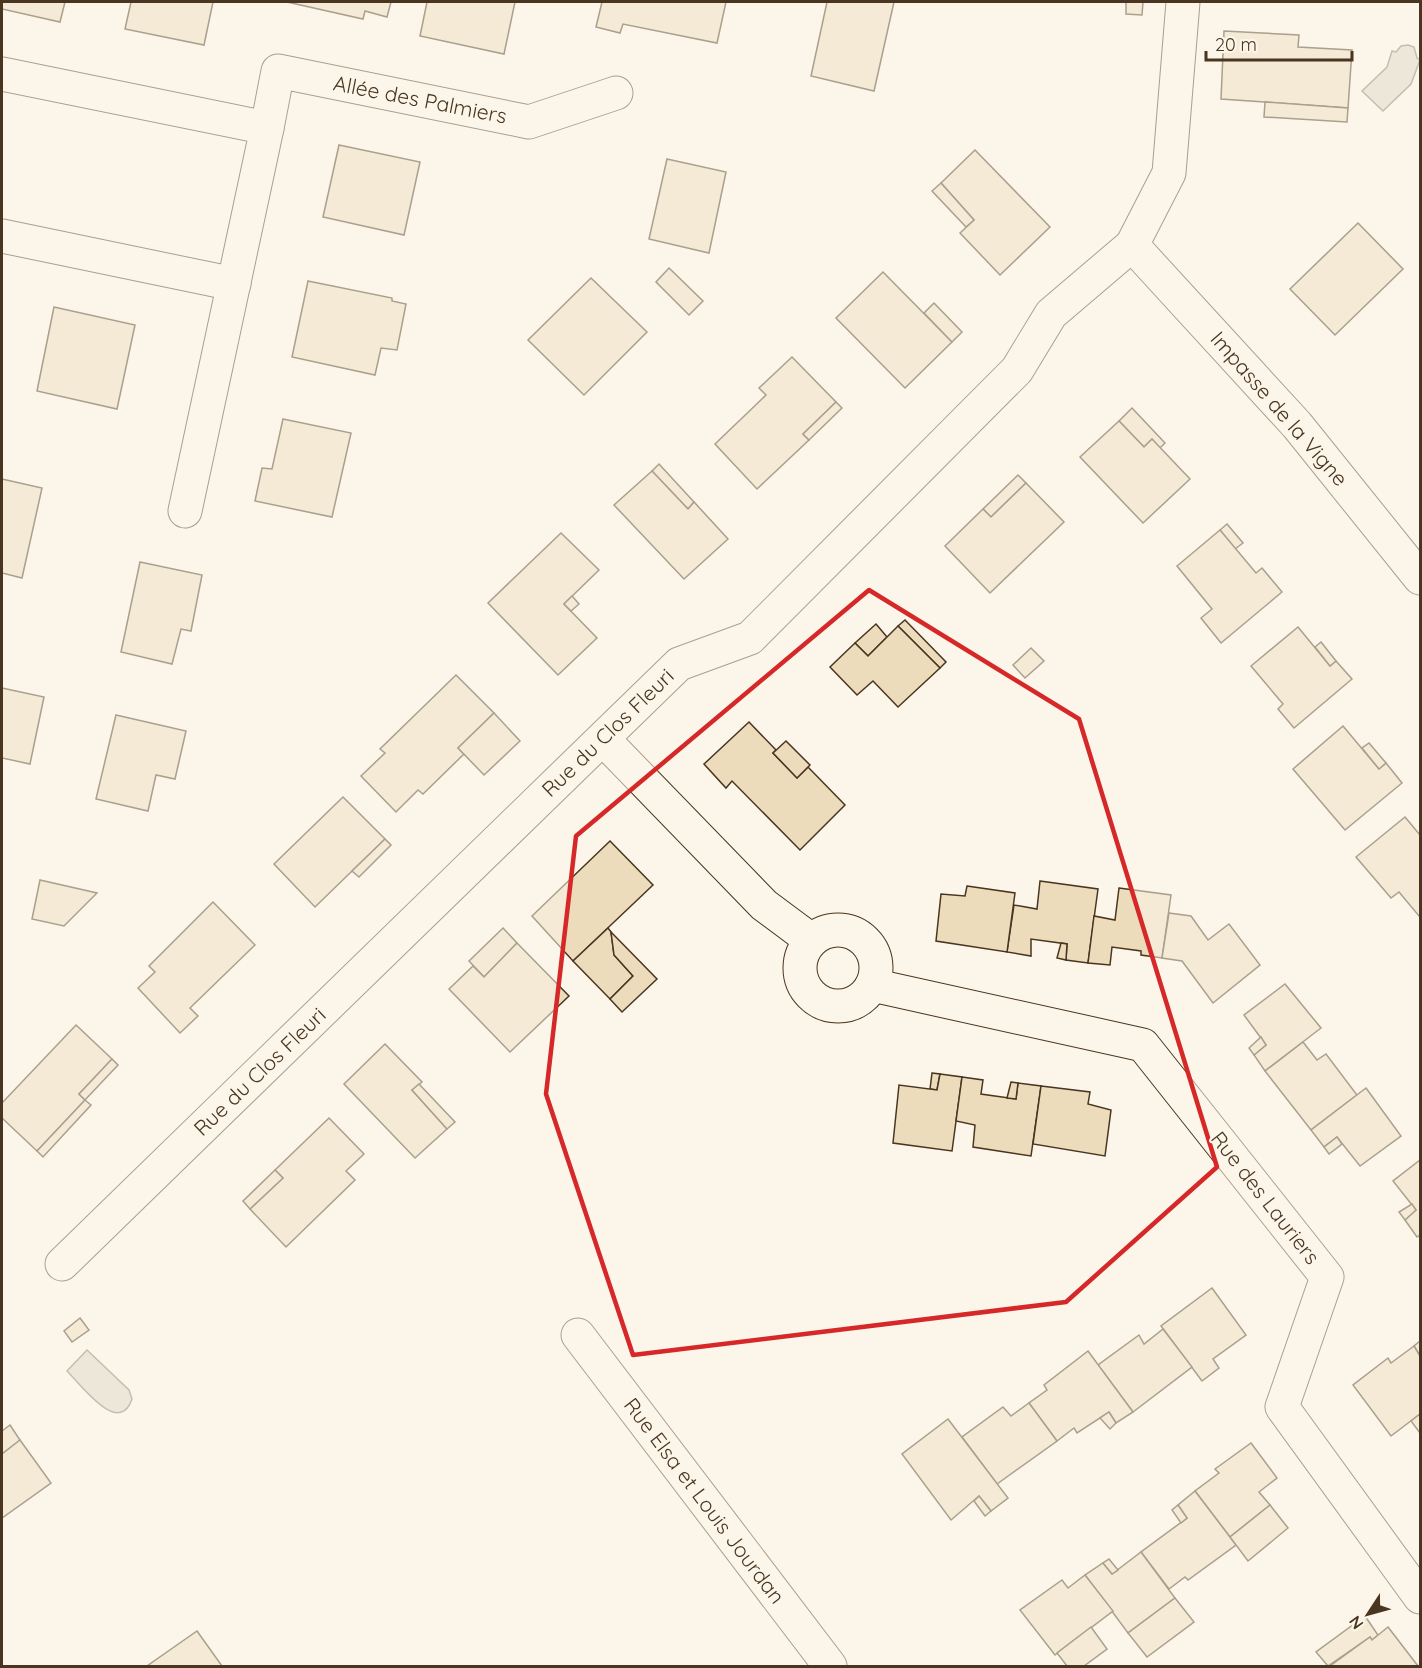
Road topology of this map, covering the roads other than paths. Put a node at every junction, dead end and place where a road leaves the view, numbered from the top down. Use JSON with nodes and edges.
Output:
{"nodes":[{"id":1,"x":1182,"y":2,"type":"edge"},
{"id":2,"x":2,"y":74,"type":"edge"},
{"id":3,"x":616,"y":93,"type":"dead end"},
{"id":4,"x":267,"y":128,"type":"junction"},
{"id":5,"x":2,"y":236,"type":"edge"},
{"id":6,"x":1132,"y":245,"type":"junction"},
{"id":7,"x":234,"y":284,"type":"junction"},
{"id":8,"x":185,"y":511,"type":"dead end"},
{"id":9,"x":1420,"y":578,"type":"edge"},
{"id":10,"x":603,"y":740,"type":"junction"},
{"id":11,"x":812,"y":940,"type":"junction"},
{"id":12,"x":872,"y":985,"type":"junction"},
{"id":13,"x":62,"y":1264,"type":"dead end"},
{"id":14,"x":578,"y":1335,"type":"dead end"},
{"id":15,"x":1420,"y":1597,"type":"edge"},
{"id":16,"x":830,"y":1666,"type":"edge"}],
"edges":[{"from":1,"to":6,"type":"street","name":"Rue du Clos Fleuri"},
{"from":2,"to":4,"type":"street"},
{"from":3,"to":4,"type":"street","name":"Allée des Palmiers"},
{"from":4,"to":7,"type":"street","name":"Allée des Palmiers"},
{"from":5,"to":7,"type":"street"},
{"from":6,"to":9,"type":"street","name":"Impasse de la Vigne"},
{"from":6,"to":10,"type":"street","name":"Rue du Clos Fleuri"},
{"from":7,"to":8,"type":"street","name":"Allée des Palmiers"},
{"from":10,"to":11,"type":"street"},
{"from":10,"to":13,"type":"street","name":"Rue du Clos Fleuri"},
{"from":11,"to":12,"type":"street"},
{"from":11,"to":12,"type":"street"},
{"from":12,"to":15,"type":"street","name":"Rue des Lauriers"},
{"from":14,"to":16,"type":"street","name":"Rue Elsa et Louis Jourdan"}]}
